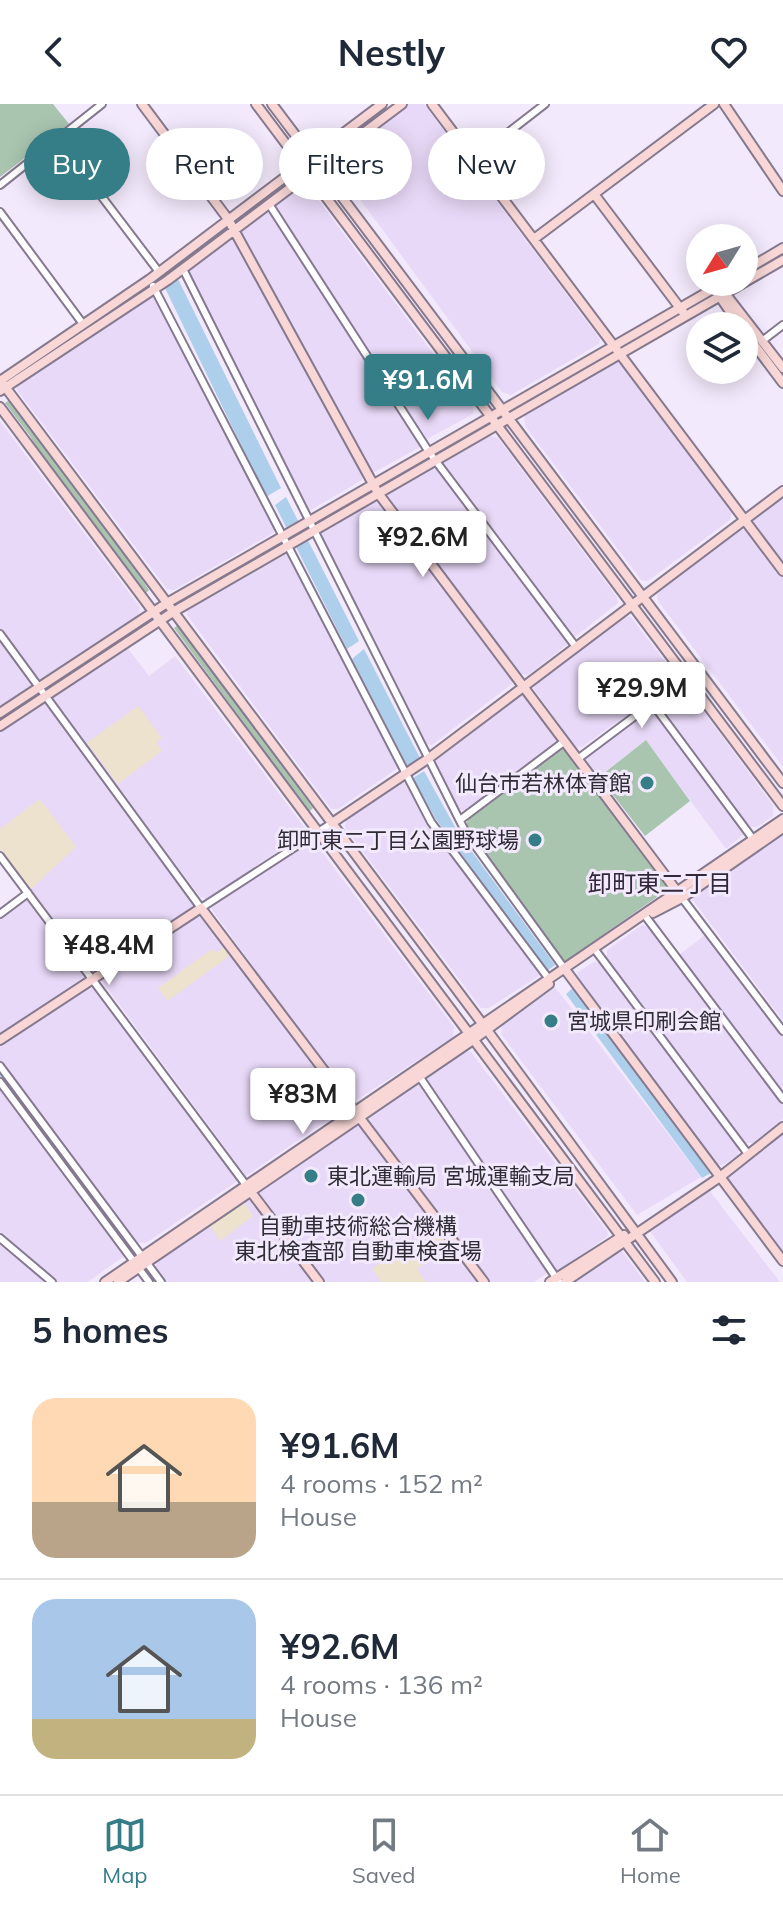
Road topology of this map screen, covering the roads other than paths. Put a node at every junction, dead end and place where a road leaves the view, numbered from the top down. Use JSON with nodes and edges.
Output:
{"nodes":[{"id":1,"x":102,"y":104,"type":"edge"},
{"id":2,"x":142,"y":104,"type":"edge"},
{"id":3,"x":256,"y":104,"type":"edge"},
{"id":4,"x":272,"y":104,"type":"edge"},
{"id":5,"x":382,"y":104,"type":"edge"},
{"id":6,"x":402,"y":104,"type":"edge"},
{"id":7,"x":432,"y":104,"type":"edge"},
{"id":8,"x":545,"y":104,"type":"edge"},
{"id":9,"x":714,"y":104,"type":"edge"},
{"id":10,"x":724,"y":104,"type":"edge"},
{"id":11,"x":72,"y":128,"type":"edge"},
{"id":12,"x":290,"y":128,"type":"edge"},
{"id":13,"x":350,"y":128,"type":"edge"},
{"id":14,"x":370,"y":128,"type":"edge"},
{"id":15,"x":450,"y":128,"type":"edge"},
{"id":16,"x":514,"y":128,"type":"edge"},
{"id":17,"x":279,"y":134,"type":"edge"},
{"id":18,"x":24,"y":166,"type":"edge"},
{"id":19,"x":279,"y":181,"type":"edge"},
{"id":20,"x":0,"y":185,"type":"edge"},
{"id":21,"x":783,"y":191,"type":"edge"},
{"id":22,"x":594,"y":194,"type":"junction"},
{"id":23,"x":279,"y":196,"type":"edge"},
{"id":24,"x":104,"y":200,"type":"edge"},
{"id":25,"x":328,"y":200,"type":"edge"},
{"id":26,"x":343,"y":200,"type":"edge"},
{"id":27,"x":505,"y":200,"type":"edge"},
{"id":28,"x":269,"y":204,"type":"junction"},
{"id":29,"x":0,"y":212,"type":"edge"},
{"id":30,"x":228,"y":219,"type":"junction"},
{"id":31,"x":234,"y":230,"type":"junction"},
{"id":32,"x":534,"y":239,"type":"junction"},
{"id":33,"x":783,"y":248,"type":"edge"},
{"id":34,"x":783,"y":260,"type":"edge"},
{"id":35,"x":758,"y":263,"type":"edge"},
{"id":36,"x":183,"y":269,"type":"junction"},
{"id":37,"x":159,"y":272,"type":"junction"},
{"id":38,"x":758,"y":274,"type":"edge"},
{"id":39,"x":150,"y":279,"type":"junction"},
{"id":40,"x":154,"y":289,"type":"junction"},
{"id":41,"x":700,"y":296,"type":"edge"},
{"id":42,"x":720,"y":296,"type":"edge"},
{"id":43,"x":723,"y":296,"type":"edge"},
{"id":44,"x":680,"y":308,"type":"junction"},
{"id":45,"x":693,"y":312,"type":"edge"},
{"id":46,"x":686,"y":316,"type":"joint"},
{"id":47,"x":83,"y":324,"type":"junction"},
{"id":48,"x":783,"y":325,"type":"edge"},
{"id":49,"x":762,"y":341,"type":"junction"},
{"id":50,"x":615,"y":346,"type":"junction"},
{"id":51,"x":758,"y":350,"type":"edge"},
{"id":52,"x":621,"y":354,"type":"junction"},
{"id":53,"x":783,"y":367,"type":"edge"},
{"id":54,"x":783,"y":383,"type":"edge"},
{"id":55,"x":1,"y":384,"type":"edge"},
{"id":56,"x":0,"y":407,"type":"edge"},
{"id":57,"x":502,"y":410,"type":"junction"},
{"id":58,"x":490,"y":417,"type":"junction"},
{"id":59,"x":509,"y":418,"type":"junction"},
{"id":60,"x":497,"y":426,"type":"junction"},
{"id":61,"x":429,"y":452,"type":"junction"},
{"id":62,"x":435,"y":460,"type":"junction"},
{"id":63,"x":376,"y":489,"type":"junction"},
{"id":64,"x":783,"y":491,"type":"edge"},
{"id":65,"x":745,"y":520,"type":"junction"},
{"id":66,"x":310,"y":521,"type":"junction"},
{"id":67,"x":312,"y":531,"type":"junction"},
{"id":68,"x":282,"y":537,"type":"junction"},
{"id":69,"x":287,"y":546,"type":"junction"},
{"id":70,"x":783,"y":571,"type":"edge"},
{"id":71,"x":643,"y":597,"type":"junction"},
{"id":72,"x":167,"y":603,"type":"junction"},
{"id":73,"x":632,"y":604,"type":"junction"},
{"id":74,"x":155,"y":612,"type":"junction"},
{"id":75,"x":173,"y":612,"type":"junction"},
{"id":76,"x":162,"y":622,"type":"junction"},
{"id":77,"x":0,"y":634,"type":"edge"},
{"id":78,"x":576,"y":647,"type":"junction"},
{"id":79,"x":687,"y":677,"type":"junction"},
{"id":80,"x":524,"y":686,"type":"junction"},
{"id":81,"x":40,"y":687,"type":"junction"},
{"id":82,"x":46,"y":696,"type":"junction"},
{"id":83,"x":652,"y":703,"type":"junction"},
{"id":84,"x":0,"y":713,"type":"edge"},
{"id":85,"x":0,"y":726,"type":"edge"},
{"id":86,"x":566,"y":741,"type":"junction"},
{"id":87,"x":429,"y":758,"type":"junction"},
{"id":88,"x":579,"y":758,"type":"junction"},
{"id":89,"x":405,"y":774,"type":"junction"},
{"id":90,"x":783,"y":783,"type":"edge"},
{"id":91,"x":783,"y":806,"type":"edge"},
{"id":92,"x":783,"y":819,"type":"edge"},
{"id":93,"x":460,"y":820,"type":"junction"},
{"id":94,"x":332,"y":823,"type":"junction"},
{"id":95,"x":783,"y":828,"type":"edge"},
{"id":96,"x":319,"y":833,"type":"junction"},
{"id":97,"x":753,"y":839,"type":"junction"},
{"id":98,"x":0,"y":856,"type":"edge"},
{"id":99,"x":28,"y":893,"type":"junction"},
{"id":100,"x":680,"y":894,"type":"junction"},
{"id":101,"x":201,"y":908,"type":"junction"},
{"id":102,"x":0,"y":914,"type":"edge"},
{"id":103,"x":646,"y":917,"type":"junction"},
{"id":104,"x":596,"y":951,"type":"junction"},
{"id":105,"x":566,"y":969,"type":"junction"},
{"id":106,"x":92,"y":979,"type":"junction"},
{"id":107,"x":550,"y":980,"type":"junction"},
{"id":108,"x":484,"y":1026,"type":"junction"},
{"id":109,"x":783,"y":1031,"type":"edge"},
{"id":110,"x":470,"y":1037,"type":"junction"},
{"id":111,"x":0,"y":1040,"type":"edge"},
{"id":112,"x":0,"y":1066,"type":"edge"},
{"id":113,"x":417,"y":1073,"type":"junction"},
{"id":114,"x":0,"y":1082,"type":"edge"},
{"id":115,"x":783,"y":1099,"type":"edge"},
{"id":116,"x":356,"y":1114,"type":"junction"},
{"id":117,"x":783,"y":1127,"type":"edge"},
{"id":118,"x":748,"y":1154,"type":"junction"},
{"id":119,"x":720,"y":1177,"type":"junction"},
{"id":120,"x":249,"y":1189,"type":"junction"},
{"id":121,"x":635,"y":1233,"type":"junction"},
{"id":122,"x":0,"y":1238,"type":"edge"},
{"id":123,"x":623,"y":1240,"type":"junction"},
{"id":124,"x":783,"y":1261,"type":"edge"},
{"id":125,"x":140,"y":1262,"type":"junction"},
{"id":126,"x":558,"y":1281,"type":"edge"},
{"id":127,"x":52,"y":1282,"type":"edge"},
{"id":128,"x":105,"y":1282,"type":"edge"},
{"id":129,"x":118,"y":1282,"type":"edge"},
{"id":130,"x":149,"y":1282,"type":"edge"},
{"id":131,"x":161,"y":1282,"type":"edge"},
{"id":132,"x":319,"y":1282,"type":"edge"},
{"id":133,"x":484,"y":1282,"type":"edge"},
{"id":134,"x":655,"y":1282,"type":"edge"},
{"id":135,"x":672,"y":1282,"type":"edge"}],
"edges":[{"from":1,"to":11,"type":"street"},
{"from":2,"to":30,"type":"street"},
{"from":3,"to":17,"type":"street"},
{"from":4,"to":12,"type":"street"},
{"from":5,"to":13,"type":"street"},
{"from":6,"to":14,"type":"street"},
{"from":7,"to":15,"type":"street"},
{"from":8,"to":16,"type":"street"},
{"from":9,"to":22,"type":"street"},
{"from":10,"to":21,"type":"street"},
{"from":18,"to":20,"type":"street"},
{"from":19,"to":30,"type":"street"},
{"from":22,"to":32,"type":"street"},
{"from":22,"to":44,"type":"street"},
{"from":23,"to":28,"type":"street"},
{"from":24,"to":37,"type":"street"},
{"from":25,"to":58,"type":"street"},
{"from":26,"to":57,"type":"street"},
{"from":27,"to":32,"type":"street"},
{"from":28,"to":31,"type":"street"},
{"from":28,"to":61,"type":"street"},
{"from":29,"to":47,"type":"street"},
{"from":30,"to":31,"type":"street"},
{"from":30,"to":37,"type":"street"},
{"from":31,"to":36,"type":"street"},
{"from":31,"to":63,"type":"street"},
{"from":32,"to":50,"type":"street"},
{"from":33,"to":35,"type":"street"},
{"from":34,"to":38,"type":"street"},
{"from":36,"to":40,"type":"street"},
{"from":36,"to":66,"type":"street"},
{"from":37,"to":39,"type":"street"},
{"from":39,"to":40,"type":"street"},
{"from":39,"to":47,"type":"street"},
{"from":40,"to":55,"type":"street"},
{"from":40,"to":68,"type":"street"},
{"from":41,"to":44,"type":"street"},
{"from":42,"to":45,"type":"street"},
{"from":43,"to":49,"type":"street"},
{"from":44,"to":46,"type":"street"},
{"from":44,"to":50,"type":"street"},
{"from":46,"to":52,"type":"street"},
{"from":47,"to":55,"type":"street"},
{"from":48,"to":49,"type":"street"},
{"from":49,"to":53,"type":"street"},
{"from":50,"to":52,"type":"street"},
{"from":50,"to":57,"type":"street"},
{"from":51,"to":54,"type":"street"},
{"from":52,"to":59,"type":"street"},
{"from":52,"to":65,"type":"street"},
{"from":55,"to":72,"type":"street"},
{"from":56,"to":74,"type":"street"},
{"from":57,"to":58,"type":"street"},
{"from":57,"to":59,"type":"street"},
{"from":58,"to":60,"type":"street"},
{"from":58,"to":61,"type":"street"},
{"from":59,"to":60,"type":"street"},
{"from":59,"to":71,"type":"street"},
{"from":60,"to":62,"type":"street"},
{"from":60,"to":73,"type":"street"},
{"from":61,"to":62,"type":"street"},
{"from":61,"to":63,"type":"street"},
{"from":62,"to":63,"type":"street"},
{"from":62,"to":78,"type":"street"},
{"from":63,"to":66,"type":"street"},
{"from":63,"to":67,"type":"street"},
{"from":63,"to":80,"type":"street"},
{"from":64,"to":65,"type":"street"},
{"from":65,"to":70,"type":"street"},
{"from":65,"to":71,"type":"street"},
{"from":66,"to":67,"type":"street"},
{"from":66,"to":68,"type":"street"},
{"from":67,"to":69,"type":"street"},
{"from":67,"to":87,"type":"street"},
{"from":68,"to":69,"type":"street"},
{"from":68,"to":72,"type":"street"},
{"from":69,"to":75,"type":"street"},
{"from":69,"to":89,"type":"street"},
{"from":71,"to":73,"type":"street"},
{"from":71,"to":90,"type":"street"},
{"from":72,"to":74,"type":"street"},
{"from":72,"to":75,"type":"street"},
{"from":73,"to":78,"type":"street"},
{"from":73,"to":79,"type":"street"},
{"from":74,"to":76,"type":"street"},
{"from":74,"to":81,"type":"street"},
{"from":75,"to":76,"type":"street"},
{"from":75,"to":94,"type":"street"},
{"from":76,"to":82,"type":"street"},
{"from":76,"to":96,"type":"street"},
{"from":77,"to":81,"type":"street"},
{"from":78,"to":80,"type":"street"},
{"from":79,"to":83,"type":"street"},
{"from":79,"to":91,"type":"street"},
{"from":80,"to":86,"type":"street"},
{"from":80,"to":87,"type":"street"},
{"from":81,"to":82,"type":"street"},
{"from":81,"to":84,"type":"street"},
{"from":82,"to":85,"type":"street"},
{"from":82,"to":101,"type":"street"},
{"from":83,"to":88,"type":"street"},
{"from":83,"to":97,"type":"street"},
{"from":86,"to":88,"type":"street"},
{"from":86,"to":93,"type":"street"},
{"from":87,"to":89,"type":"street"},
{"from":87,"to":93,"type":"street"},
{"from":88,"to":100,"type":"street"},
{"from":89,"to":94,"type":"street"},
{"from":89,"to":107,"type":"street"},
{"from":92,"to":97,"type":"street"},
{"from":93,"to":105,"type":"street"},
{"from":94,"to":96,"type":"street"},
{"from":94,"to":108,"type":"street"},
{"from":95,"to":100,"type":"street"},
{"from":96,"to":101,"type":"street"},
{"from":96,"to":110,"type":"street"},
{"from":97,"to":100,"type":"street"},
{"from":98,"to":99,"type":"street"},
{"from":99,"to":102,"type":"street"},
{"from":99,"to":106,"type":"street"},
{"from":100,"to":103,"type":"street"},
{"from":100,"to":105,"type":"street"},
{"from":100,"to":109,"type":"street"},
{"from":101,"to":106,"type":"street"},
{"from":101,"to":116,"type":"street"},
{"from":103,"to":104,"type":"street"},
{"from":103,"to":115,"type":"street"},
{"from":104,"to":105,"type":"street"},
{"from":104,"to":118,"type":"street"},
{"from":105,"to":107,"type":"street"},
{"from":105,"to":119,"type":"street"},
{"from":106,"to":111,"type":"street"},
{"from":106,"to":120,"type":"street"},
{"from":107,"to":108,"type":"street"},
{"from":108,"to":110,"type":"street"},
{"from":108,"to":121,"type":"street"},
{"from":110,"to":113,"type":"street"},
{"from":110,"to":123,"type":"street"},
{"from":112,"to":125,"type":"street"},
{"from":113,"to":116,"type":"street"},
{"from":113,"to":126,"type":"street"},
{"from":114,"to":125,"type":"street"},
{"from":116,"to":120,"type":"street"},
{"from":116,"to":133,"type":"street"},
{"from":117,"to":118,"type":"street"},
{"from":118,"to":119,"type":"street"},
{"from":119,"to":121,"type":"street"},
{"from":119,"to":124,"type":"street"},
{"from":120,"to":125,"type":"street"},
{"from":120,"to":132,"type":"street"},
{"from":121,"to":123,"type":"street"},
{"from":121,"to":135,"type":"street"},
{"from":122,"to":127,"type":"street"},
{"from":123,"to":126,"type":"street"},
{"from":123,"to":134,"type":"street"},
{"from":125,"to":128,"type":"street"},
{"from":125,"to":129,"type":"street"},
{"from":125,"to":130,"type":"street"},
{"from":125,"to":131,"type":"street"}]}
